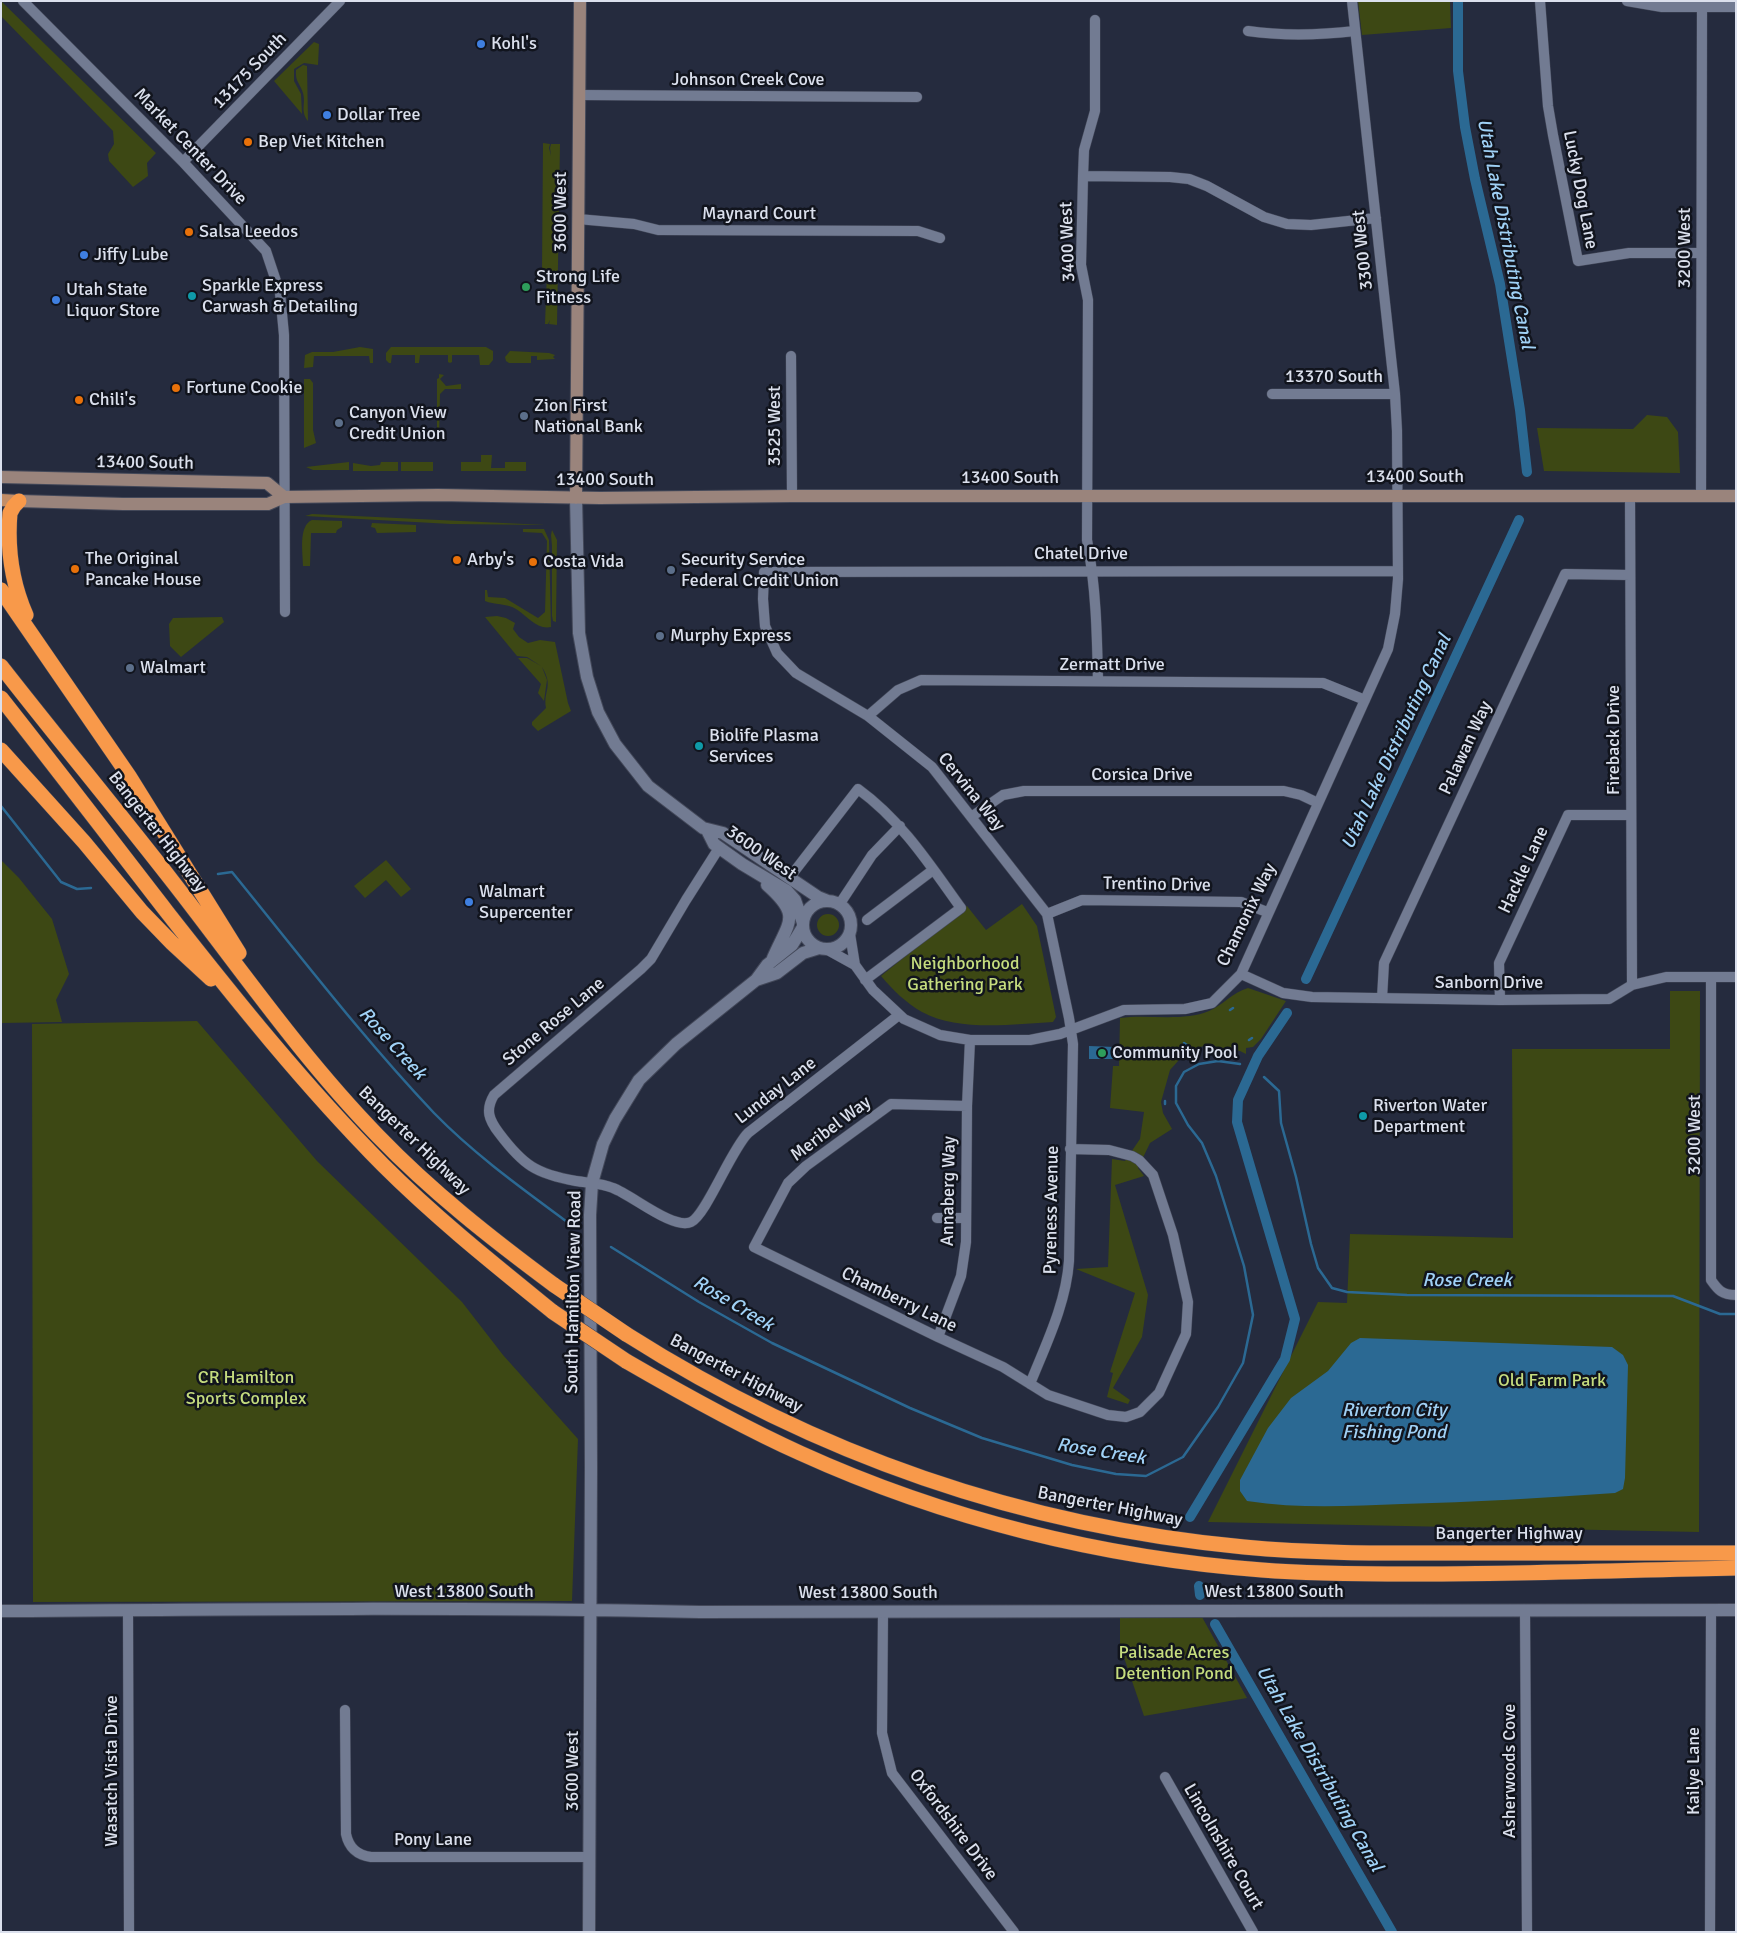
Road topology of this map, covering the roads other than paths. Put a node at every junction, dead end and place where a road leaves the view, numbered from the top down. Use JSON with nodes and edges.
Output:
{"nodes":[{"id":1,"x":23,"y":1,"type":"edge"},
{"id":2,"x":340,"y":1,"type":"edge"},
{"id":3,"x":580,"y":1,"type":"edge"},
{"id":4,"x":1352,"y":1,"type":"edge"},
{"id":5,"x":1540,"y":1,"type":"edge"},
{"id":6,"x":1628,"y":1,"type":"edge"},
{"id":7,"x":1702,"y":4,"type":"edge"},
{"id":8,"x":1736,"y":7,"type":"edge"},
{"id":9,"x":1095,"y":20,"type":"dead end"},
{"id":10,"x":1248,"y":31,"type":"dead end"},
{"id":11,"x":1355,"y":31,"type":"junction"},
{"id":12,"x":579,"y":95,"type":"junction"},
{"id":13,"x":917,"y":97,"type":"dead end"},
{"id":14,"x":183,"y":162,"type":"junction"},
{"id":15,"x":1083,"y":176,"type":"junction"},
{"id":16,"x":578,"y":218,"type":"junction"},
{"id":17,"x":1376,"y":218,"type":"junction"},
{"id":18,"x":940,"y":238,"type":"dead end"},
{"id":19,"x":1701,"y":253,"type":"junction"},
{"id":20,"x":791,"y":356,"type":"dead end"},
{"id":21,"x":1272,"y":394,"type":"dead end"},
{"id":22,"x":1395,"y":394,"type":"junction"},
{"id":23,"x":1,"y":477,"type":"edge"},
{"id":24,"x":1086,"y":495,"type":"junction"},
{"id":25,"x":1396,"y":495,"type":"junction"},
{"id":26,"x":284,"y":496,"type":"junction"},
{"id":27,"x":792,"y":496,"type":"junction"},
{"id":28,"x":1630,"y":496,"type":"junction"},
{"id":29,"x":1701,"y":496,"type":"junction"},
{"id":30,"x":1736,"y":496,"type":"edge"},
{"id":31,"x":576,"y":498,"type":"junction"},
{"id":32,"x":1,"y":500,"type":"edge"},
{"id":33,"x":19,"y":501,"type":"junction"},
{"id":34,"x":1093,"y":570,"type":"junction"},
{"id":35,"x":1398,"y":571,"type":"junction"},
{"id":36,"x":764,"y":572,"type":"joint"},
{"id":37,"x":1630,"y":575,"type":"junction"},
{"id":38,"x":1,"y":590,"type":"edge"},
{"id":39,"x":285,"y":612,"type":"dead end"},
{"id":40,"x":41,"y":648,"type":"junction"},
{"id":41,"x":1,"y":666,"type":"edge"},
{"id":42,"x":1098,"y":681,"type":"junction"},
{"id":43,"x":1,"y":698,"type":"edge"},
{"id":44,"x":1365,"y":700,"type":"junction"},
{"id":45,"x":868,"y":716,"type":"junction"},
{"id":46,"x":1,"y":750,"type":"edge"},
{"id":47,"x":1318,"y":803,"type":"junction"},
{"id":48,"x":1630,"y":815,"type":"junction"},
{"id":49,"x":971,"y":817,"type":"junction"},
{"id":50,"x":900,"y":826,"type":"junction"},
{"id":51,"x":707,"y":830,"type":"junction"},
{"id":52,"x":719,"y":848,"type":"junction"},
{"id":53,"x":742,"y":864,"type":"junction"},
{"id":54,"x":934,"y":870,"type":"junction"},
{"id":55,"x":790,"y":877,"type":"junction"},
{"id":56,"x":833,"y":903,"type":"junction"},
{"id":57,"x":1268,"y":912,"type":"junction"},
{"id":58,"x":1047,"y":914,"type":"junction"},
{"id":59,"x":867,"y":920,"type":"dead end"},
{"id":60,"x":803,"y":925,"type":"junction"},
{"id":61,"x":850,"y":934,"type":"junction"},
{"id":62,"x":822,"y":948,"type":"junction"},
{"id":63,"x":771,"y":961,"type":"junction"},
{"id":64,"x":855,"y":966,"type":"junction"},
{"id":65,"x":1241,"y":974,"type":"junction"},
{"id":66,"x":1711,"y":977,"type":"junction"},
{"id":67,"x":1736,"y":977,"type":"edge"},
{"id":68,"x":756,"y":980,"type":"junction"},
{"id":69,"x":866,"y":980,"type":"junction"},
{"id":70,"x":1632,"y":985,"type":"junction"},
{"id":71,"x":1382,"y":998,"type":"junction"},
{"id":72,"x":1500,"y":1000,"type":"junction"},
{"id":73,"x":248,"y":1014,"type":"junction"},
{"id":74,"x":900,"y":1015,"type":"junction"},
{"id":75,"x":1071,"y":1030,"type":"junction"},
{"id":76,"x":970,"y":1040,"type":"junction"},
{"id":77,"x":296,"y":1043,"type":"junction"},
{"id":78,"x":967,"y":1106,"type":"junction"},
{"id":79,"x":1070,"y":1149,"type":"junction"},
{"id":80,"x":592,"y":1183,"type":"junction"},
{"id":81,"x":937,"y":1218,"type":"dead end"},
{"id":82,"x":966,"y":1218,"type":"junction"},
{"id":83,"x":754,"y":1246,"type":"joint"},
{"id":84,"x":1736,"y":1295,"type":"edge"},
{"id":85,"x":938,"y":1337,"type":"junction"},
{"id":86,"x":1030,"y":1384,"type":"junction"},
{"id":87,"x":1736,"y":1553,"type":"edge"},
{"id":88,"x":1736,"y":1568,"type":"edge"},
{"id":89,"x":128,"y":1610,"type":"junction"},
{"id":90,"x":590,"y":1610,"type":"junction"},
{"id":91,"x":1711,"y":1610,"type":"junction"},
{"id":92,"x":1736,"y":1610,"type":"edge"},
{"id":93,"x":883,"y":1611,"type":"junction"},
{"id":94,"x":1526,"y":1611,"type":"junction"},
{"id":95,"x":1,"y":1612,"type":"edge"},
{"id":96,"x":345,"y":1710,"type":"dead end"},
{"id":97,"x":1165,"y":1777,"type":"dead end"},
{"id":98,"x":590,"y":1857,"type":"junction"},
{"id":99,"x":128,"y":1932,"type":"edge"},
{"id":100,"x":589,"y":1932,"type":"edge"},
{"id":101,"x":1014,"y":1932,"type":"edge"},
{"id":102,"x":1253,"y":1932,"type":"edge"},
{"id":103,"x":1527,"y":1932,"type":"edge"},
{"id":104,"x":1710,"y":1932,"type":"edge"}],
"edges":[{"from":1,"to":14,"type":"street","name":"Market Center Drive"},
{"from":2,"to":14,"type":"street","name":"13175 South"},
{"from":3,"to":12,"type":"main road","name":"3600 West"},
{"from":4,"to":11,"type":"street","name":"3300 West"},
{"from":5,"to":19,"type":"street","name":"Lucky Dog Lane"},
{"from":6,"to":7,"type":"street"},
{"from":7,"to":8,"type":"street"},
{"from":7,"to":19,"type":"street","name":"3200 West"},
{"from":9,"to":15,"type":"street","name":"3400 West"},
{"from":10,"to":11,"type":"street"},
{"from":11,"to":17,"type":"street","name":"3300 West"},
{"from":12,"to":13,"type":"street","name":"Johnson Creek Cove"},
{"from":12,"to":16,"type":"main road","name":"3600 West"},
{"from":14,"to":26,"type":"street","name":"Market Center Drive"},
{"from":15,"to":17,"type":"street"},
{"from":15,"to":24,"type":"street","name":"3400 West"},
{"from":16,"to":18,"type":"street","name":"Maynard Court"},
{"from":16,"to":31,"type":"main road","name":"3600 West"},
{"from":17,"to":22,"type":"street","name":"3300 West"},
{"from":19,"to":29,"type":"street","name":"3200 West"},
{"from":20,"to":27,"type":"street","name":"3525 West"},
{"from":21,"to":22,"type":"street","name":"13370 South"},
{"from":22,"to":25,"type":"street","name":"3300 West"},
{"from":23,"to":26,"type":"main road","name":"13400 South"},
{"from":24,"to":25,"type":"main road","name":"13400 South"},
{"from":24,"to":27,"type":"main road","name":"13400 South"},
{"from":24,"to":34,"type":"street","name":"3400 West"},
{"from":25,"to":28,"type":"main road","name":"13400 South"},
{"from":25,"to":35,"type":"street","name":"Chamonix Way"},
{"from":26,"to":31,"type":"main road","name":"13400 South"},
{"from":26,"to":33,"type":"main road","name":"13400 South"},
{"from":26,"to":39,"type":"street","name":"Market Center Drive"},
{"from":27,"to":31,"type":"main road","name":"13400 South"},
{"from":28,"to":29,"type":"main road","name":"13400 South"},
{"from":28,"to":37,"type":"street","name":"Fireback Drive"},
{"from":29,"to":30,"type":"main road","name":"13400 South"},
{"from":31,"to":51,"type":"street","name":"3600 West"},
{"from":32,"to":33,"type":"main road","name":"13400 South"},
{"from":33,"to":40,"type":"highway"},
{"from":34,"to":35,"type":"street","name":"Chatel Drive"},
{"from":34,"to":36,"type":"street","name":"Chatel Drive"},
{"from":34,"to":42,"type":"street","name":"3400 West"},
{"from":35,"to":44,"type":"street","name":"Chamonix Way"},
{"from":36,"to":45,"type":"street","name":"Cervina Way"},
{"from":37,"to":48,"type":"street","name":"Fireback Drive"},
{"from":37,"to":71,"type":"street","name":"Palawan Way"},
{"from":38,"to":40,"type":"highway"},
{"from":40,"to":77,"type":"highway"},
{"from":41,"to":77,"type":"highway","name":"Bangerter Highway"},
{"from":42,"to":44,"type":"street","name":"Zermatt Drive"},
{"from":42,"to":45,"type":"street","name":"Zermatt Drive"},
{"from":43,"to":73,"type":"highway","name":"Bangerter Highway"},
{"from":44,"to":47,"type":"street","name":"Chamonix Way"},
{"from":45,"to":49,"type":"street","name":"Cervina Way"},
{"from":46,"to":73,"type":"highway"},
{"from":47,"to":49,"type":"street","name":"Corsica Drive"},
{"from":47,"to":57,"type":"street","name":"Chamonix Way"},
{"from":48,"to":70,"type":"street","name":"Fireback Drive"},
{"from":48,"to":72,"type":"street","name":"Hackle Lane"},
{"from":49,"to":58,"type":"street","name":"Cervina Way"},
{"from":50,"to":54,"type":"street"},
{"from":50,"to":55,"type":"street"},
{"from":50,"to":56,"type":"street"},
{"from":51,"to":52,"type":"street","name":"3600 West"},
{"from":51,"to":55,"type":"street","name":"3600 West"},
{"from":52,"to":53,"type":"street","name":"3600 West"},
{"from":52,"to":80,"type":"street","name":"Stone Rose Lane"},
{"from":53,"to":60,"type":"street","name":"3600 West"},
{"from":53,"to":63,"type":"street"},
{"from":54,"to":59,"type":"street"},
{"from":54,"to":69,"type":"street"},
{"from":55,"to":56,"type":"street","name":"3600 West"},
{"from":56,"to":60,"type":"street"},
{"from":56,"to":61,"type":"street"},
{"from":57,"to":58,"type":"street","name":"Trentino Drive"},
{"from":57,"to":65,"type":"street","name":"Chamonix Way"},
{"from":58,"to":75,"type":"street","name":"Cervina Way"},
{"from":60,"to":62,"type":"street"},
{"from":60,"to":63,"type":"street","name":"South Hamilton View Road"},
{"from":61,"to":62,"type":"street"},
{"from":61,"to":64,"type":"street","name":"Chamonix Way"},
{"from":62,"to":64,"type":"street","name":"Chamonix Way"},
{"from":62,"to":68,"type":"street","name":"South Hamilton View Road"},
{"from":63,"to":68,"type":"street","name":"South Hamilton View Road"},
{"from":64,"to":69,"type":"street","name":"Chamonix Way"},
{"from":65,"to":71,"type":"street","name":"Sanborn Drive"},
{"from":65,"to":75,"type":"street","name":"Chamonix Way"},
{"from":66,"to":67,"type":"street","name":"Sanborn Drive"},
{"from":66,"to":70,"type":"street","name":"Sanborn Drive"},
{"from":66,"to":84,"type":"street","name":"3200 West"},
{"from":68,"to":80,"type":"street","name":"South Hamilton View Road"},
{"from":69,"to":74,"type":"street","name":"Chamonix Way"},
{"from":70,"to":72,"type":"street","name":"Sanborn Drive"},
{"from":71,"to":72,"type":"street","name":"Sanborn Drive"},
{"from":73,"to":88,"type":"highway","name":"Bangerter Highway","bridge":true},
{"from":74,"to":76,"type":"street","name":"Chamonix Way"},
{"from":74,"to":80,"type":"street","name":"Lunday Lane"},
{"from":75,"to":76,"type":"street","name":"Chamonix Way"},
{"from":75,"to":79,"type":"street","name":"Pyreness Avenue"},
{"from":76,"to":78,"type":"street","name":"Annaberg Way"},
{"from":77,"to":87,"type":"highway","name":"Bangerter Highway","bridge":true},
{"from":78,"to":82,"type":"street","name":"Annaberg Way"},
{"from":78,"to":83,"type":"street","name":"Meribel Way"},
{"from":79,"to":86,"type":"street","name":"Pyreness Avenue"},
{"from":79,"to":86,"type":"street","name":"Chamberry Lane"},
{"from":80,"to":90,"type":"street","name":"South Hamilton View Road"},
{"from":81,"to":82,"type":"street"},
{"from":82,"to":85,"type":"street","name":"Annaberg Way"},
{"from":83,"to":85,"type":"street","name":"Chamberry Lane"},
{"from":85,"to":86,"type":"street","name":"Chamberry Lane"},
{"from":89,"to":90,"type":"street","name":"West 13800 South"},
{"from":89,"to":95,"type":"street","name":"West 13800 South"},
{"from":89,"to":99,"type":"street","name":"Wasatch Vista Drive"},
{"from":90,"to":93,"type":"street","name":"West 13800 South"},
{"from":90,"to":98,"type":"street","name":"3600 West"},
{"from":91,"to":92,"type":"street","name":"West 13800 South"},
{"from":91,"to":94,"type":"street","name":"West 13800 South"},
{"from":91,"to":104,"type":"street","name":"Kailye Lane"},
{"from":93,"to":94,"type":"street","name":"West 13800 South"},
{"from":93,"to":101,"type":"street","name":"Oxfordshire Drive"},
{"from":94,"to":103,"type":"street","name":"Asherwoods Cove"},
{"from":96,"to":98,"type":"street","name":"Pony Lane"},
{"from":97,"to":102,"type":"street","name":"Lincolnshire Court"},
{"from":98,"to":100,"type":"street","name":"3600 West"}]}
